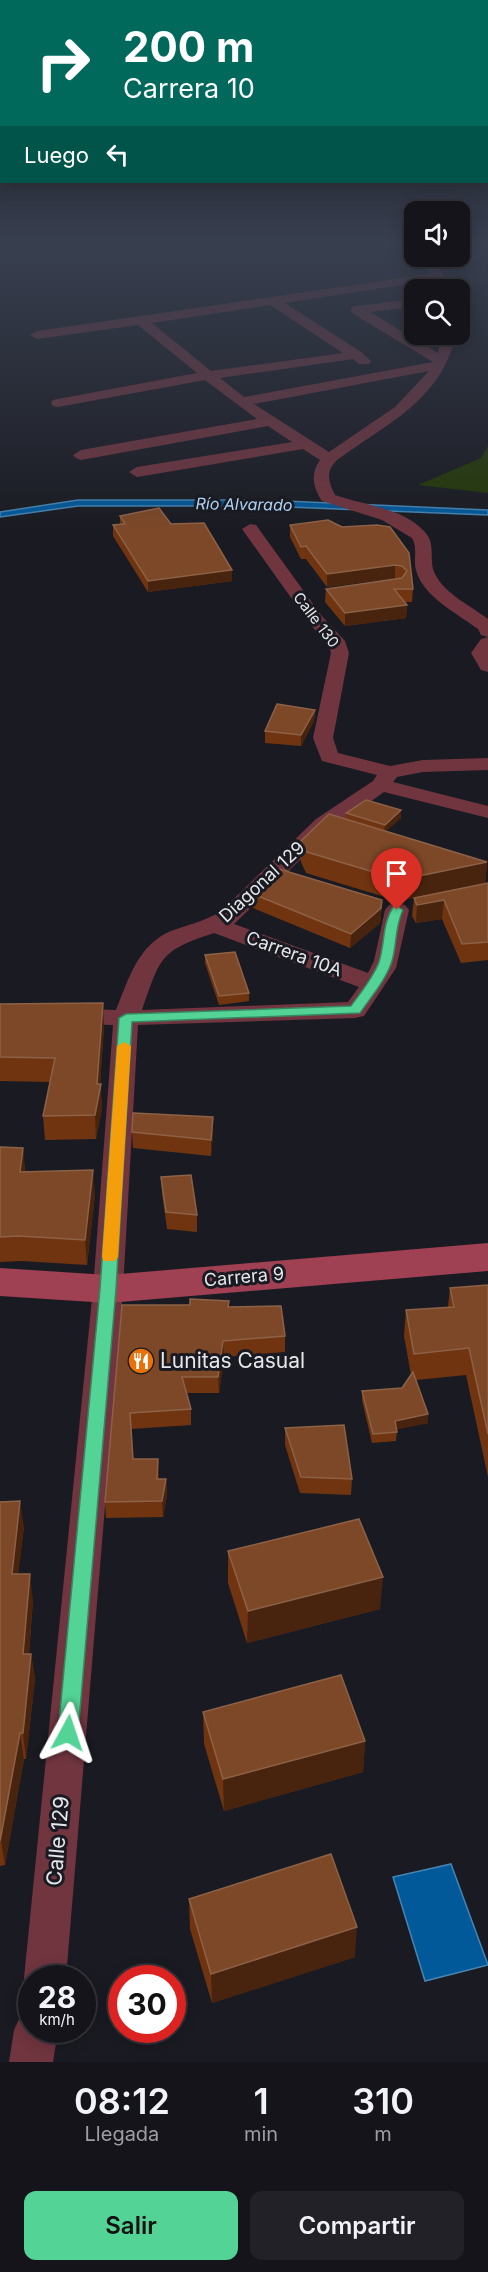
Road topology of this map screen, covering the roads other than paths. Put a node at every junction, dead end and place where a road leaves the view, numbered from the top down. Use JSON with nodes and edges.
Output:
{"nodes":[{"id":1,"x":164,"y":339,"type":"edge"},
{"id":2,"x":332,"y":339,"type":"edge"},
{"id":3,"x":412,"y":345,"type":"edge"},
{"id":4,"x":448,"y":345,"type":"edge"},
{"id":5,"x":356,"y":355,"type":"junction"},
{"id":6,"x":440,"y":363,"type":"junction"},
{"id":7,"x":209,"y":375,"type":"junction"},
{"id":8,"x":386,"y":377,"type":"junction"},
{"id":9,"x":242,"y":402,"type":"junction"},
{"id":10,"x":58,"y":403,"type":"dead end"},
{"id":11,"x":269,"y":421,"type":"junction"},
{"id":12,"x":306,"y":444,"type":"junction"},
{"id":13,"x":81,"y":454,"type":"dead end"},
{"id":14,"x":329,"y":459,"type":"junction"},
{"id":15,"x":137,"y":472,"type":"dead end"},
{"id":16,"x":250,"y":529,"type":"dead end"},
{"id":17,"x":320,"y":595,"type":"dead end"},
{"id":18,"x":299,"y":598,"type":"junction"},
{"id":19,"x":488,"y":631,"type":"edge"},
{"id":20,"x":488,"y":643,"type":"edge"},
{"id":21,"x":488,"y":666,"type":"edge"},
{"id":22,"x":488,"y":764,"type":"edge"},
{"id":23,"x":385,"y":778,"type":"junction"},
{"id":24,"x":488,"y":812,"type":"edge"},
{"id":25,"x":324,"y":824,"type":"junction"},
{"id":26,"x":346,"y":831,"type":"edge"},
{"id":27,"x":272,"y":872,"type":"junction"},
{"id":28,"x":295,"y":879,"type":"edge"},
{"id":29,"x":396,"y":906,"type":"dead end"},
{"id":30,"x":215,"y":925,"type":"junction"},
{"id":31,"x":153,"y":954,"type":"joint"},
{"id":32,"x":374,"y":984,"type":"junction"},
{"id":33,"x":0,"y":1014,"type":"edge"},
{"id":34,"x":126,"y":1018,"type":"junction"},
{"id":35,"x":488,"y":1257,"type":"edge"},
{"id":36,"x":0,"y":1282,"type":"edge"},
{"id":37,"x":108,"y":1289,"type":"junction"},
{"id":38,"x":46,"y":1965,"type":"edge"},
{"id":39,"x":34,"y":2043,"type":"edge"},
{"id":40,"x":31,"y":2062,"type":"edge"}],
"edges":[{"from":1,"to":7,"type":"street"},
{"from":2,"to":5,"type":"street"},
{"from":3,"to":6,"type":"street"},
{"from":4,"to":6,"type":"street"},
{"from":5,"to":7,"type":"street"},
{"from":5,"to":8,"type":"street"},
{"from":6,"to":8,"type":"street"},
{"from":6,"to":14,"type":"street"},
{"from":7,"to":9,"type":"street"},
{"from":7,"to":10,"type":"street"},
{"from":8,"to":9,"type":"street"},
{"from":9,"to":11,"type":"street"},
{"from":11,"to":12,"type":"street"},
{"from":11,"to":13,"type":"street"},
{"from":12,"to":14,"type":"street"},
{"from":12,"to":15,"type":"street"},
{"from":14,"to":19,"type":"street"},
{"from":16,"to":18,"type":"street","name":"Calle 130"},
{"from":17,"to":18,"type":"street"},
{"from":18,"to":23,"type":"street","name":"Calle 130"},
{"from":20,"to":21,"type":"street"},
{"from":22,"to":23,"type":"street"},
{"from":23,"to":24,"type":"street"},
{"from":23,"to":25,"type":"street","name":"Diagonal 129"},
{"from":25,"to":26,"type":"street"},
{"from":25,"to":27,"type":"street","name":"Diagonal 129"},
{"from":27,"to":28,"type":"street"},
{"from":27,"to":30,"type":"street","name":"Diagonal 129"},
{"from":29,"to":32,"type":"street"},
{"from":30,"to":31,"type":"street","name":"Diagonal 129"},
{"from":30,"to":32,"type":"street","name":"Carrera 10A"},
{"from":31,"to":34,"type":"street","name":"Calle 129"},
{"from":32,"to":34,"type":"street"},
{"from":33,"to":34,"type":"street"},
{"from":34,"to":37,"type":"street","name":"Calle 129"},
{"from":35,"to":37,"type":"street","name":"Carrera 9"},
{"from":36,"to":37,"type":"street","name":"Carrera 9"},
{"from":37,"to":38,"type":"street","name":"Calle 129"},
{"from":39,"to":40,"type":"street"}]}
